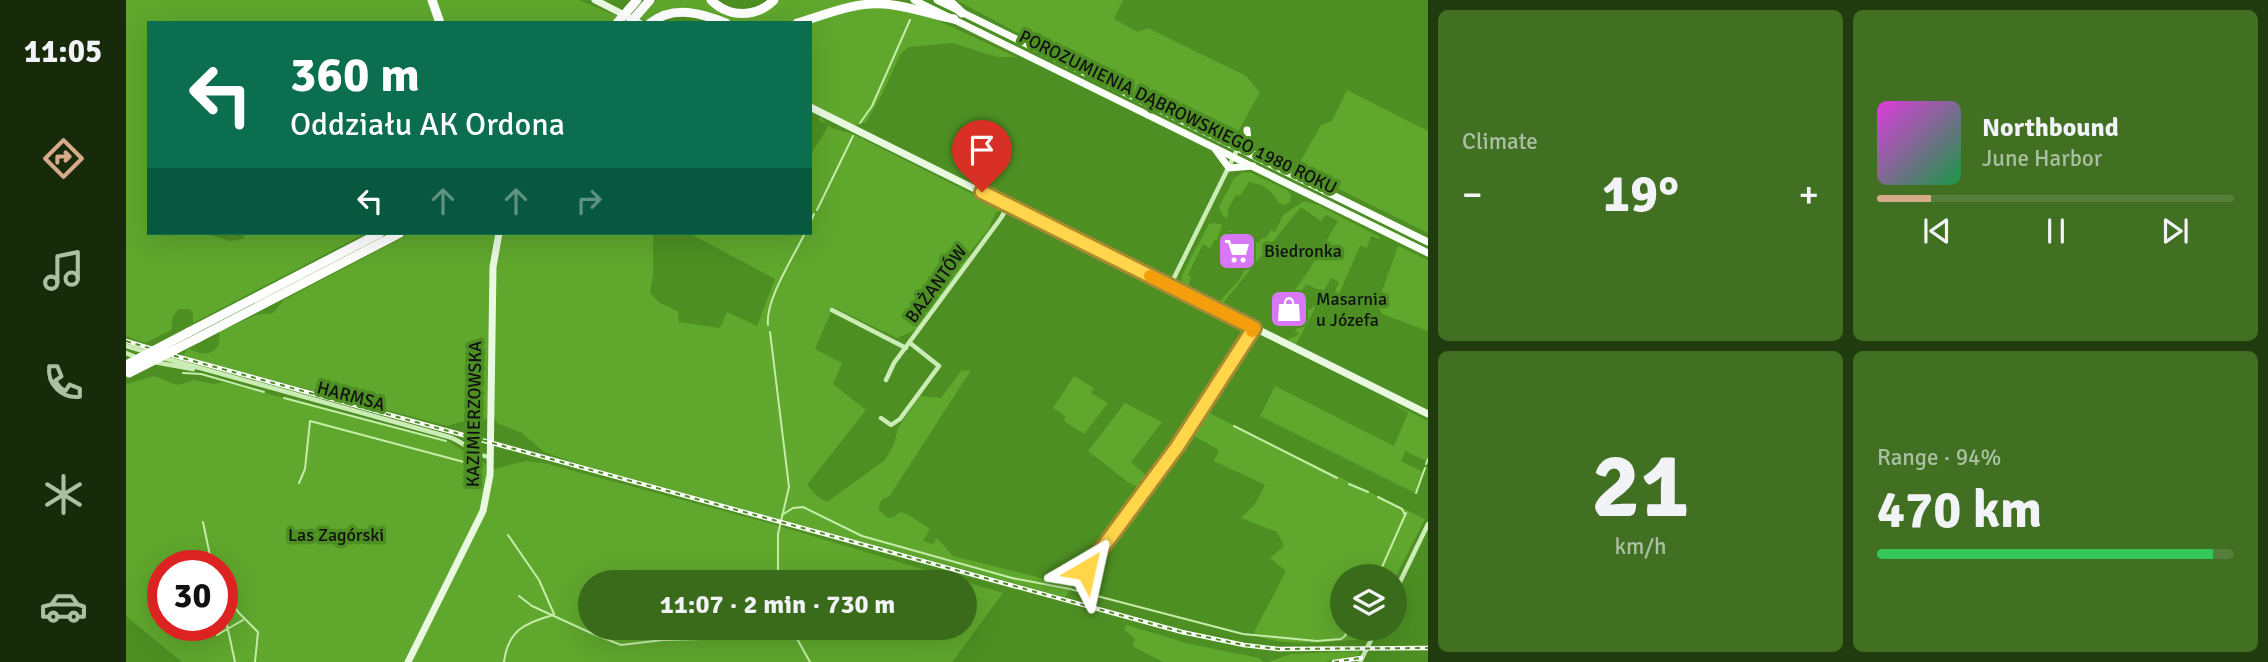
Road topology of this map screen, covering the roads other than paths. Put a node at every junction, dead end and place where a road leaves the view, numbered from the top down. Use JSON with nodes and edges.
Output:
{"nodes":[{"id":1,"x":432,"y":0,"type":"edge"},
{"id":2,"x":595,"y":0,"type":"edge"},
{"id":3,"x":637,"y":0,"type":"edge"},
{"id":4,"x":650,"y":0,"type":"edge"},
{"id":5,"x":712,"y":0,"type":"edge"},
{"id":6,"x":774,"y":0,"type":"edge"},
{"id":7,"x":914,"y":0,"type":"edge"},
{"id":8,"x":937,"y":0,"type":"edge"},
{"id":9,"x":948,"y":0,"type":"edge"},
{"id":10,"x":962,"y":13,"type":"junction"},
{"id":11,"x":954,"y":19,"type":"junction"},
{"id":12,"x":439,"y":21,"type":"edge"},
{"id":13,"x":619,"y":21,"type":"edge"},
{"id":14,"x":632,"y":21,"type":"edge"},
{"id":15,"x":636,"y":21,"type":"edge"},
{"id":16,"x":653,"y":21,"type":"edge"},
{"id":17,"x":720,"y":21,"type":"edge"},
{"id":18,"x":803,"y":21,"type":"edge"},
{"id":19,"x":812,"y":108,"type":"edge"},
{"id":20,"x":1247,"y":130,"type":"dead end"},
{"id":21,"x":1212,"y":146,"type":"junction"},
{"id":22,"x":1238,"y":148,"type":"junction"},
{"id":23,"x":1234,"y":157,"type":"junction"},
{"id":24,"x":1257,"y":158,"type":"junction"},
{"id":25,"x":1253,"y":166,"type":"junction"},
{"id":26,"x":1229,"y":168,"type":"junction"},
{"id":27,"x":1008,"y":205,"type":"junction"},
{"id":28,"x":376,"y":235,"type":"edge"},
{"id":29,"x":396,"y":235,"type":"edge"},
{"id":30,"x":499,"y":235,"type":"edge"},
{"id":31,"x":1428,"y":242,"type":"edge"},
{"id":32,"x":1428,"y":253,"type":"edge"},
{"id":33,"x":1170,"y":286,"type":"junction"},
{"id":34,"x":832,"y":310,"type":"dead end"},
{"id":35,"x":1254,"y":328,"type":"junction"},
{"id":36,"x":126,"y":346,"type":"edge"},
{"id":37,"x":908,"y":346,"type":"junction"},
{"id":38,"x":126,"y":353,"type":"edge"},
{"id":39,"x":201,"y":369,"type":"junction"},
{"id":40,"x":127,"y":371,"type":"edge"},
{"id":41,"x":886,"y":380,"type":"dead end"},
{"id":42,"x":1428,"y":414,"type":"edge"},
{"id":43,"x":881,"y":418,"type":"dead end"},
{"id":44,"x":490,"y":457,"type":"junction"},
{"id":45,"x":1428,"y":524,"type":"edge"},
{"id":46,"x":1407,"y":567,"type":"edge"},
{"id":47,"x":1084,"y":573,"type":"dead end"},
{"id":48,"x":1370,"y":641,"type":"edge"},
{"id":49,"x":408,"y":662,"type":"edge"},
{"id":50,"x":1360,"y":662,"type":"edge"}],
"edges":[{"from":1,"to":12,"type":"highway"},
{"from":2,"to":15,"type":"street"},
{"from":3,"to":13,"type":"highway","bridge":true},
{"from":4,"to":14,"type":"highway","bridge":true},
{"from":5,"to":6,"type":"highway"},
{"from":7,"to":11,"type":"main road","name":"POROZUMIENIA DĄBROWSKIEGO 1980 ROKU"},
{"from":8,"to":10,"type":"main road","name":"POROZUMIENIA DĄBROWSKIEGO 1980 ROKU"},
{"from":9,"to":10,"type":"highway"},
{"from":10,"to":22,"type":"main road","name":"POROZUMIENIA DĄBROWSKIEGO 1980 ROKU"},
{"from":11,"to":18,"type":"highway"},
{"from":11,"to":21,"type":"main road","name":"POROZUMIENIA DĄBROWSKIEGO 1980 ROKU"},
{"from":16,"to":17,"type":"highway"},
{"from":19,"to":27,"type":"street"},
{"from":20,"to":24,"type":"main road"},
{"from":21,"to":23,"type":"main road","name":"POROZUMIENIA DĄBROWSKIEGO 1980 ROKU"},
{"from":21,"to":26,"type":"main road"},
{"from":22,"to":23,"type":"street"},
{"from":22,"to":24,"type":"main road","name":"POROZUMIENIA DĄBROWSKIEGO 1980 ROKU"},
{"from":23,"to":25,"type":"main road","name":"POROZUMIENIA DĄBROWSKIEGO 1980 ROKU"},
{"from":23,"to":26,"type":"street"},
{"from":24,"to":31,"type":"main road","name":"POROZUMIENIA DĄBROWSKIEGO 1980 ROKU"},
{"from":25,"to":26,"type":"main road"},
{"from":25,"to":32,"type":"main road","name":"POROZUMIENIA DĄBROWSKIEGO 1980 ROKU"},
{"from":26,"to":33,"type":"street"},
{"from":27,"to":33,"type":"street"},
{"from":27,"to":37,"type":"street","name":"BAŻANTÓW"},
{"from":28,"to":40,"type":"highway","bridge":true},
{"from":29,"to":40,"type":"highway","bridge":true},
{"from":30,"to":44,"type":"street","name":"KAZIMIERZOWSKA"},
{"from":33,"to":35,"type":"street"},
{"from":34,"to":37,"type":"street","name":"BAŻANTÓW"},
{"from":35,"to":42,"type":"street"},
{"from":35,"to":47,"type":"street"},
{"from":36,"to":39,"type":"street","name":"HARMSA"},
{"from":37,"to":41,"type":"street","name":"BAŻANTÓW"},
{"from":37,"to":43,"type":"street","name":"BAŻANTÓW"},
{"from":38,"to":39,"type":"street","name":"HARMSA"},
{"from":39,"to":44,"type":"street","name":"HARMSA"},
{"from":44,"to":49,"type":"street","name":"KAZIMIERZOWSKA"},
{"from":45,"to":46,"type":"street"},
{"from":48,"to":50,"type":"street"}]}
